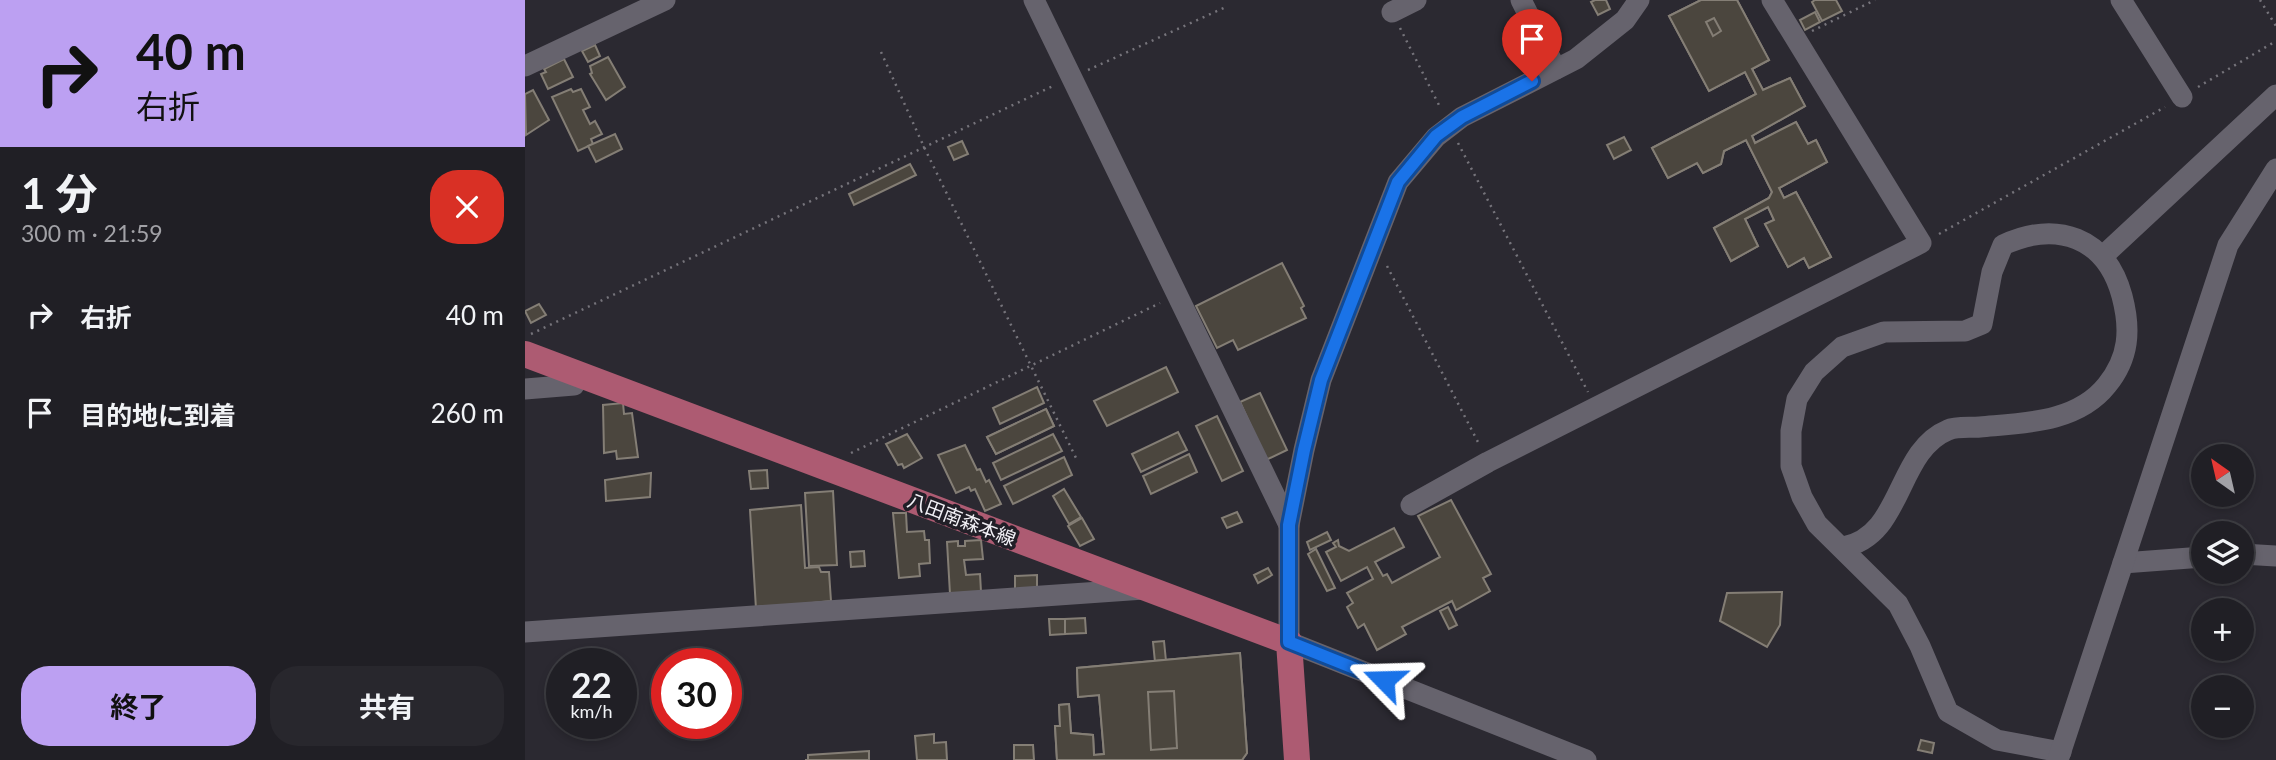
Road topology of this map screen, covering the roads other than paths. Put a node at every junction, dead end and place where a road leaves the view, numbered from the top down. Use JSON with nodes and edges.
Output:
{"nodes":[{"id":1,"x":665,"y":0,"type":"edge"},
{"id":2,"x":1034,"y":0,"type":"edge"},
{"id":3,"x":1416,"y":0,"type":"edge"},
{"id":4,"x":1521,"y":0,"type":"edge"},
{"id":5,"x":1639,"y":0,"type":"edge"},
{"id":6,"x":1772,"y":0,"type":"edge"},
{"id":7,"x":2120,"y":0,"type":"edge"},
{"id":8,"x":1392,"y":12,"type":"road end"},
{"id":9,"x":525,"y":66,"type":"edge"},
{"id":10,"x":1556,"y":69,"type":"junction"},
{"id":11,"x":2276,"y":96,"type":"edge"},
{"id":12,"x":2182,"y":97,"type":"road end"},
{"id":13,"x":2276,"y":169,"type":"edge"},
{"id":14,"x":2103,"y":256,"type":"junction"},
{"id":15,"x":525,"y":354,"type":"edge"},
{"id":16,"x":580,"y":375,"type":"junction"},
{"id":17,"x":525,"y":389,"type":"edge"},
{"id":18,"x":1411,"y":505,"type":"dead end"},
{"id":19,"x":1289,"y":525,"type":"junction"},
{"id":20,"x":1843,"y":547,"type":"junction"},
{"id":21,"x":2254,"y":555,"type":"edge"},
{"id":22,"x":2276,"y":556,"type":"edge"},
{"id":23,"x":2191,"y":557,"type":"edge"},
{"id":24,"x":2123,"y":563,"type":"junction"},
{"id":25,"x":1146,"y":589,"type":"junction"},
{"id":26,"x":525,"y":632,"type":"edge"},
{"id":27,"x":1289,"y":642,"type":"junction"},
{"id":28,"x":2059,"y":756,"type":"edge"},
{"id":29,"x":1297,"y":760,"type":"edge"},
{"id":30,"x":1585,"y":760,"type":"edge"}],
"edges":[{"from":1,"to":9,"type":"street"},
{"from":2,"to":19,"type":"street"},
{"from":3,"to":8,"type":"street"},
{"from":4,"to":10,"type":"street"},
{"from":5,"to":10,"type":"street"},
{"from":6,"to":18,"type":"street"},
{"from":7,"to":12,"type":"street"},
{"from":10,"to":19,"type":"street"},
{"from":11,"to":14,"type":"street"},
{"from":13,"to":24,"type":"street"},
{"from":14,"to":20,"type":"street"},
{"from":14,"to":20,"type":"street"},
{"from":15,"to":16,"type":"main road","name":"八田南森本線"},
{"from":16,"to":17,"type":"street"},
{"from":16,"to":25,"type":"main road","name":"八田南森本線"},
{"from":19,"to":27,"type":"street"},
{"from":20,"to":28,"type":"street"},
{"from":21,"to":22,"type":"street"},
{"from":23,"to":24,"type":"street"},
{"from":24,"to":28,"type":"street"},
{"from":25,"to":26,"type":"street"},
{"from":25,"to":27,"type":"main road","name":"八田南森本線"},
{"from":27,"to":29,"type":"main road"},
{"from":27,"to":30,"type":"street"}]}
